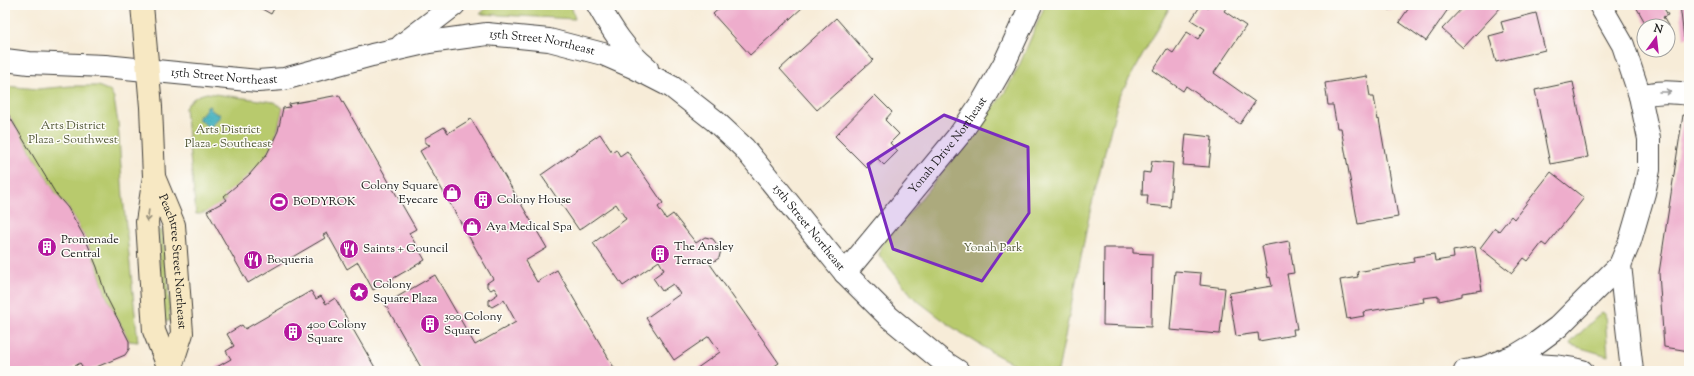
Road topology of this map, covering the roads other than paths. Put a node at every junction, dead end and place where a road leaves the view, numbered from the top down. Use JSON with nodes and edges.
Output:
{"nodes":[{"id":1,"x":142,"y":5,"type":"edge"},
{"id":2,"x":454,"y":5,"type":"edge"},
{"id":3,"x":598,"y":5,"type":"edge"},
{"id":4,"x":1031,"y":5,"type":"edge"},
{"id":5,"x":1600,"y":5,"type":"edge"},
{"id":6,"x":397,"y":48,"type":"junction"},
{"id":7,"x":5,"y":60,"type":"edge"},
{"id":8,"x":147,"y":70,"type":"junction"},
{"id":9,"x":672,"y":87,"type":"junction"},
{"id":10,"x":1689,"y":94,"type":"edge"},
{"id":11,"x":1640,"y":96,"type":"junction"},
{"id":12,"x":1620,"y":265,"type":"junction"},
{"id":13,"x":845,"y":273,"type":"junction"},
{"id":14,"x":1475,"y":369,"type":"edge"},
{"id":15,"x":170,"y":370,"type":"edge"},
{"id":16,"x":958,"y":371,"type":"edge"},
{"id":17,"x":1582,"y":371,"type":"edge"},
{"id":18,"x":1632,"y":371,"type":"edge"}],
"edges":[{"from":1,"to":8,"type":"main road","name":"Peachtree Street Northeast"},
{"from":2,"to":6,"type":"street"},
{"from":3,"to":9,"type":"street"},
{"from":4,"to":13,"type":"street","name":"Yonah Drive Northeast"},
{"from":5,"to":11,"type":"street"},
{"from":6,"to":8,"type":"street","name":"15th Street Northeast"},
{"from":6,"to":9,"type":"street","name":"15th Street Northeast"},
{"from":7,"to":8,"type":"street","name":"15th Street Northeast"},
{"from":8,"to":15,"type":"main road","name":"Peachtree Street Northeast"},
{"from":9,"to":13,"type":"street","name":"15th Street Northeast"},
{"from":11,"to":10,"type":"street","one_way":true},
{"from":11,"to":12,"type":"street"},
{"from":12,"to":14,"type":"street"},
{"from":12,"to":18,"type":"street"},
{"from":13,"to":16,"type":"street","name":"15th Street Northeast"},
{"from":14,"to":17,"type":"street"}]}
